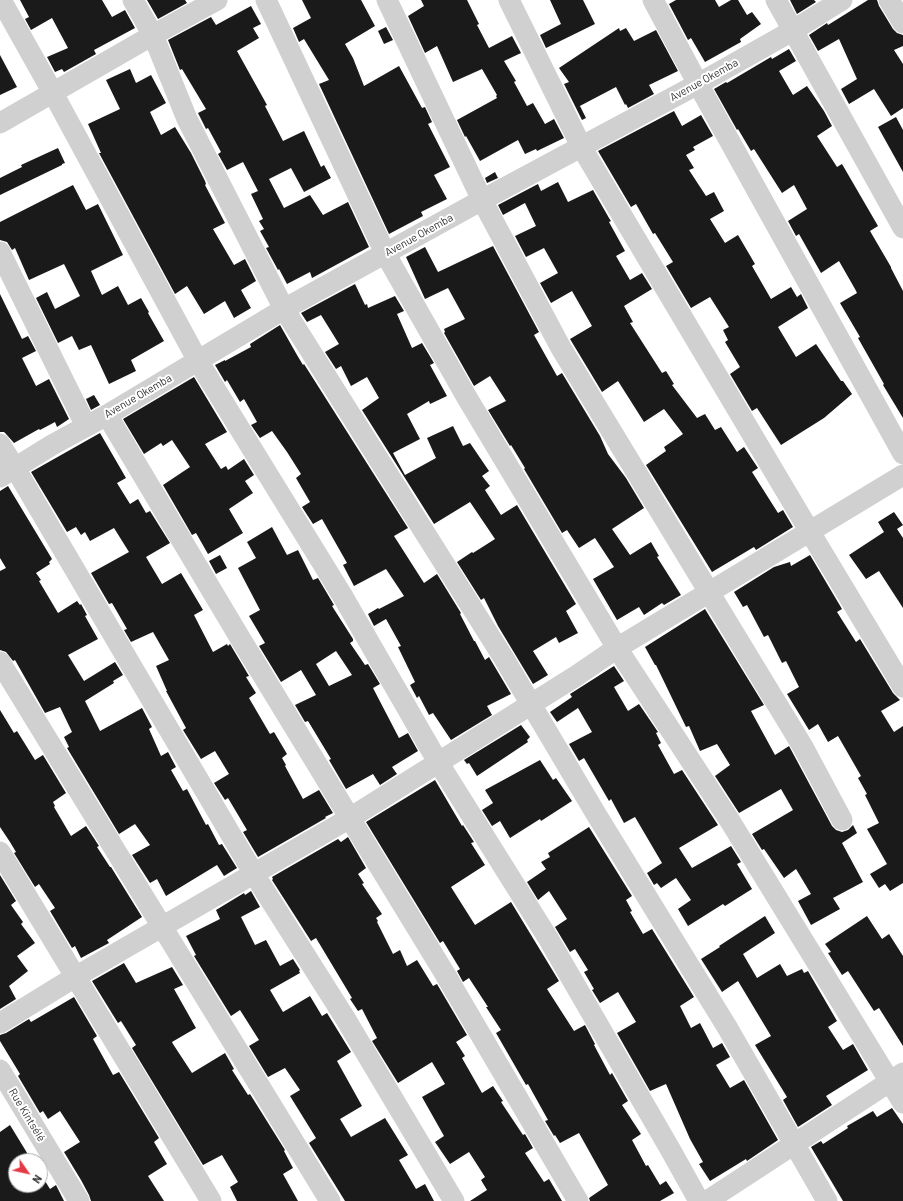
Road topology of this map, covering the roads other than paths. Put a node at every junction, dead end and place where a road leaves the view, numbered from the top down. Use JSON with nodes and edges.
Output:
{"nodes":[{"id":1,"x":1,"y":0,"type":"edge"},
{"id":2,"x":133,"y":0,"type":"edge"},
{"id":3,"x":217,"y":0,"type":"edge"},
{"id":4,"x":266,"y":0,"type":"edge"},
{"id":5,"x":387,"y":0,"type":"edge"},
{"id":6,"x":508,"y":0,"type":"edge"},
{"id":7,"x":653,"y":0,"type":"edge"},
{"id":8,"x":776,"y":0,"type":"edge"},
{"id":9,"x":842,"y":0,"type":"edge"},
{"id":10,"x":888,"y":0,"type":"edge"},
{"id":11,"x":903,"y":23,"type":"edge"},
{"id":12,"x":792,"y":31,"type":"junction"},
{"id":13,"x":152,"y":35,"type":"junction"},
{"id":14,"x":698,"y":84,"type":"junction"},
{"id":15,"x":53,"y":93,"type":"junction"},
{"id":16,"x":0,"y":124,"type":"edge"},
{"id":17,"x":582,"y":148,"type":"junction"},
{"id":18,"x":482,"y":200,"type":"junction"},
{"id":19,"x":903,"y":228,"type":"edge"},
{"id":20,"x":0,"y":252,"type":"edge"},
{"id":21,"x":385,"y":253,"type":"junction"},
{"id":22,"x":284,"y":309,"type":"junction"},
{"id":23,"x":198,"y":361,"type":"junction"},
{"id":24,"x":107,"y":415,"type":"junction"},
{"id":25,"x":86,"y":426,"type":"junction"},
{"id":26,"x":0,"y":444,"type":"edge"},
{"id":27,"x":903,"y":454,"type":"edge"},
{"id":28,"x":8,"y":472,"type":"edge"},
{"id":29,"x":903,"y":475,"type":"edge"},
{"id":30,"x":810,"y":532,"type":"junction"},
{"id":31,"x":709,"y":593,"type":"junction"},
{"id":32,"x":617,"y":648,"type":"junction"},
{"id":33,"x":0,"y":662,"type":"edge"},
{"id":34,"x":903,"y":687,"type":"edge"},
{"id":35,"x":531,"y":704,"type":"junction"},
{"id":36,"x":438,"y":762,"type":"junction"},
{"id":37,"x":350,"y":818,"type":"junction"},
{"id":38,"x":842,"y":820,"type":"dead end"},
{"id":39,"x":0,"y":852,"type":"edge"},
{"id":40,"x":254,"y":874,"type":"junction"},
{"id":41,"x":162,"y":927,"type":"junction"},
{"id":42,"x":75,"y":977,"type":"junction"},
{"id":43,"x":0,"y":1023,"type":"edge"},
{"id":44,"x":0,"y":1070,"type":"edge"},
{"id":45,"x":897,"y":1077,"type":"edge"},
{"id":46,"x":903,"y":1103,"type":"edge"},
{"id":47,"x":795,"y":1143,"type":"junction"},
{"id":48,"x":79,"y":1201,"type":"edge"},
{"id":49,"x":211,"y":1201,"type":"edge"},
{"id":50,"x":330,"y":1201,"type":"edge"},
{"id":51,"x":454,"y":1201,"type":"edge"},
{"id":52,"x":578,"y":1201,"type":"edge"},
{"id":53,"x":699,"y":1201,"type":"edge"},
{"id":54,"x":707,"y":1201,"type":"edge"},
{"id":55,"x":827,"y":1201,"type":"edge"}],
"edges":[{"from":1,"to":15,"type":"street"},
{"from":2,"to":13,"type":"street"},
{"from":3,"to":13,"type":"street"},
{"from":4,"to":21,"type":"street"},
{"from":5,"to":18,"type":"street"},
{"from":6,"to":17,"type":"street"},
{"from":7,"to":14,"type":"street"},
{"from":8,"to":12,"type":"street"},
{"from":9,"to":12,"type":"street","name":"Avenue Okemba"},
{"from":10,"to":11,"type":"street"},
{"from":12,"to":14,"type":"street","name":"Avenue Okemba"},
{"from":12,"to":19,"type":"street"},
{"from":13,"to":15,"type":"street"},
{"from":13,"to":22,"type":"street"},
{"from":14,"to":17,"type":"street","name":"Avenue Okemba"},
{"from":14,"to":27,"type":"street"},
{"from":15,"to":16,"type":"street"},
{"from":15,"to":23,"type":"street"},
{"from":17,"to":18,"type":"street","name":"Avenue Okemba"},
{"from":17,"to":30,"type":"street"},
{"from":18,"to":21,"type":"street","name":"Avenue Okemba"},
{"from":18,"to":31,"type":"street"},
{"from":20,"to":25,"type":"street"},
{"from":21,"to":22,"type":"street","name":"Avenue Okemba"},
{"from":21,"to":32,"type":"street"},
{"from":22,"to":23,"type":"street","name":"Avenue Okemba"},
{"from":22,"to":35,"type":"street"},
{"from":23,"to":24,"type":"street","name":"Avenue Okemba"},
{"from":23,"to":36,"type":"street"},
{"from":24,"to":25,"type":"street","name":"Avenue Okemba"},
{"from":24,"to":37,"type":"street"},
{"from":25,"to":28,"type":"street","name":"Avenue Okemba"},
{"from":26,"to":28,"type":"street"},
{"from":28,"to":40,"type":"street"},
{"from":29,"to":30,"type":"street"},
{"from":30,"to":31,"type":"street"},
{"from":30,"to":34,"type":"street"},
{"from":31,"to":32,"type":"street"},
{"from":31,"to":38,"type":"street"},
{"from":32,"to":35,"type":"street"},
{"from":32,"to":45,"type":"street"},
{"from":33,"to":41,"type":"street"},
{"from":35,"to":36,"type":"street"},
{"from":35,"to":47,"type":"street"},
{"from":36,"to":37,"type":"street"},
{"from":36,"to":53,"type":"street"},
{"from":37,"to":40,"type":"street"},
{"from":37,"to":52,"type":"street"},
{"from":39,"to":42,"type":"street"},
{"from":40,"to":41,"type":"street"},
{"from":40,"to":51,"type":"street"},
{"from":41,"to":42,"type":"street"},
{"from":41,"to":50,"type":"street"},
{"from":42,"to":43,"type":"street"},
{"from":42,"to":49,"type":"street"},
{"from":44,"to":48,"type":"street","name":"Rue Kintsélé"},
{"from":45,"to":46,"type":"street"},
{"from":45,"to":47,"type":"street"},
{"from":47,"to":54,"type":"street"},
{"from":47,"to":55,"type":"street"}]}
